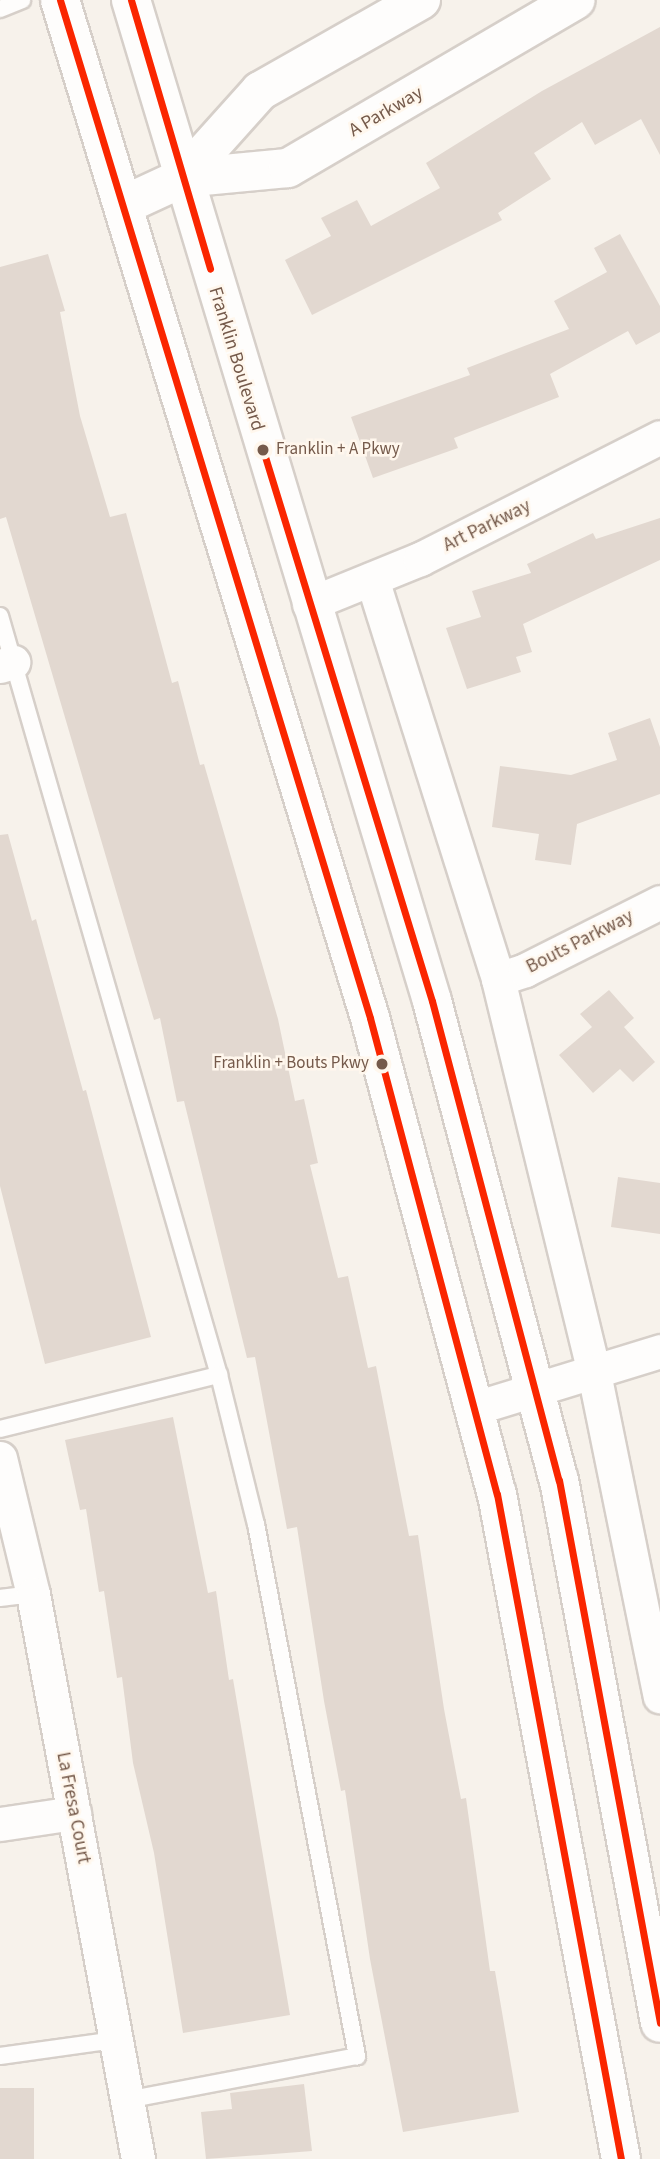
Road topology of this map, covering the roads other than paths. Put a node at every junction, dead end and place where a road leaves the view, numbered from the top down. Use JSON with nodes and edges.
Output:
{"nodes":[{"id":1,"x":22,"y":0,"type":"edge"},
{"id":2,"x":421,"y":0,"type":"edge"},
{"id":3,"x":575,"y":0,"type":"edge"},
{"id":4,"x":134,"y":8,"type":"edge"},
{"id":5,"x":0,"y":9,"type":"edge"},
{"id":6,"x":65,"y":16,"type":"edge"},
{"id":7,"x":183,"y":177,"type":"junction"},
{"id":8,"x":126,"y":204,"type":"junction"},
{"id":9,"x":660,"y":437,"type":"edge"},
{"id":10,"x":372,"y":579,"type":"junction"},
{"id":11,"x":309,"y":604,"type":"junction"},
{"id":12,"x":0,"y":616,"type":"edge"},
{"id":13,"x":7,"y":664,"type":"edge"},
{"id":14,"x":660,"y":902,"type":"edge"},
{"id":15,"x":498,"y":979,"type":"junction"},
{"id":16,"x":660,"y":1351,"type":"edge"},
{"id":17,"x":594,"y":1373,"type":"junction"},
{"id":18,"x":219,"y":1375,"type":"junction"},
{"id":19,"x":534,"y":1393,"type":"junction"},
{"id":20,"x":472,"y":1409,"type":"junction"},
{"id":21,"x":0,"y":1429,"type":"edge"},
{"id":22,"x":0,"y":1458,"type":"edge"},
{"id":23,"x":33,"y":1594,"type":"junction"},
{"id":24,"x":0,"y":1598,"type":"edge"},
{"id":25,"x":660,"y":1696,"type":"edge"},
{"id":26,"x":74,"y":1813,"type":"junction"},
{"id":27,"x":0,"y":1824,"type":"edge"},
{"id":28,"x":660,"y":2022,"type":"edge"},
{"id":29,"x":116,"y":2040,"type":"junction"},
{"id":30,"x":0,"y":2056,"type":"edge"},
{"id":31,"x":127,"y":2100,"type":"junction"},
{"id":32,"x":138,"y":2159,"type":"edge"},
{"id":33,"x":621,"y":2159,"type":"edge"}],
"edges":[{"from":1,"to":5,"type":"lane"},
{"from":2,"to":7,"type":"main road","name":"A Parkway"},
{"from":3,"to":7,"type":"main road","name":"A Parkway"},
{"from":4,"to":7,"type":"main road","name":"Franklin Boulevard"},
{"from":6,"to":8,"type":"main road"},
{"from":7,"to":8,"type":"main road","name":"A Parkway"},
{"from":7,"to":11,"type":"main road","name":"Franklin Boulevard"},
{"from":8,"to":20,"type":"main road"},
{"from":9,"to":10,"type":"street","name":"Art Parkway"},
{"from":10,"to":11,"type":"street","name":"Art Parkway"},
{"from":10,"to":15,"type":"street"},
{"from":11,"to":19,"type":"main road","name":"Franklin Boulevard"},
{"from":12,"to":13,"type":"lane"},
{"from":13,"to":18,"type":"lane"},
{"from":14,"to":15,"type":"street","name":"Bouts Parkway"},
{"from":15,"to":17,"type":"street"},
{"from":16,"to":17,"type":"street"},
{"from":17,"to":19,"type":"street"},
{"from":17,"to":25,"type":"street"},
{"from":18,"to":21,"type":"lane"},
{"from":18,"to":31,"type":"lane"},
{"from":19,"to":20,"type":"street"},
{"from":19,"to":28,"type":"main road","name":"Franklin Boulevard"},
{"from":20,"to":33,"type":"main road"},
{"from":22,"to":23,"type":"street","name":"La Fresa Court"},
{"from":23,"to":24,"type":"lane"},
{"from":23,"to":26,"type":"street","name":"La Fresa Court"},
{"from":26,"to":27,"type":"street"},
{"from":26,"to":29,"type":"street","name":"La Fresa Court"},
{"from":29,"to":30,"type":"lane"},
{"from":29,"to":31,"type":"street","name":"La Fresa Court"},
{"from":31,"to":32,"type":"street","name":"La Fresa Court"}]}
